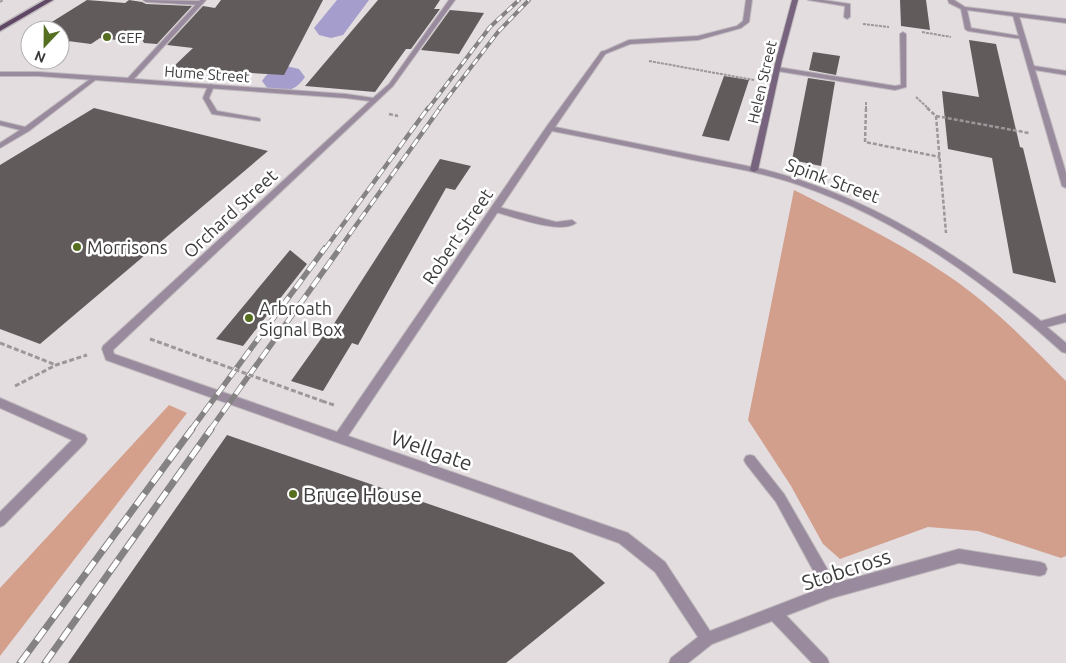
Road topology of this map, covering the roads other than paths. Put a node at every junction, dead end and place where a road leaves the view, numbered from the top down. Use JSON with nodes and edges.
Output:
{"nodes":[{"id":1,"x":50,"y":0,"type":"edge"},
{"id":2,"x":146,"y":0,"type":"edge"},
{"id":3,"x":452,"y":0,"type":"edge"},
{"id":4,"x":749,"y":0,"type":"edge"},
{"id":5,"x":795,"y":0,"type":"edge"},
{"id":6,"x":811,"y":0,"type":"edge"},
{"id":7,"x":950,"y":0,"type":"edge"},
{"id":8,"x":202,"y":2,"type":"edge"},
{"id":9,"x":964,"y":8,"type":"junction"},
{"id":10,"x":1016,"y":16,"type":"junction"},
{"id":11,"x":847,"y":18,"type":"dead end"},
{"id":12,"x":1066,"y":21,"type":"edge"},
{"id":13,"x":0,"y":28,"type":"edge"},
{"id":14,"x":903,"y":34,"type":"dead end"},
{"id":15,"x":1022,"y":36,"type":"junction"},
{"id":16,"x":0,"y":67,"type":"edge"},
{"id":17,"x":1031,"y":67,"type":"junction"},
{"id":18,"x":777,"y":69,"type":"junction"},
{"id":19,"x":1066,"y":72,"type":"edge"},
{"id":20,"x":0,"y":74,"type":"edge"},
{"id":21,"x":38,"y":74,"type":"junction"},
{"id":22,"x":95,"y":78,"type":"junction"},
{"id":23,"x":129,"y":81,"type":"junction"},
{"id":24,"x":211,"y":86,"type":"junction"},
{"id":25,"x":375,"y":100,"type":"junction"},
{"id":26,"x":258,"y":120,"type":"dead end"},
{"id":27,"x":0,"y":123,"type":"edge"},
{"id":28,"x":550,"y":128,"type":"junction"},
{"id":29,"x":26,"y":130,"type":"junction"},
{"id":30,"x":0,"y":146,"type":"edge"},
{"id":31,"x":754,"y":170,"type":"junction"},
{"id":32,"x":1066,"y":186,"type":"edge"},
{"id":33,"x":495,"y":209,"type":"junction"},
{"id":34,"x":572,"y":223,"type":"dead end"},
{"id":35,"x":1066,"y":318,"type":"edge"},
{"id":36,"x":1039,"y":325,"type":"junction"},
{"id":37,"x":107,"y":349,"type":"joint"},
{"id":38,"x":1066,"y":350,"type":"edge"},
{"id":39,"x":0,"y":403,"type":"edge"},
{"id":40,"x":339,"y":439,"type":"junction"},
{"id":41,"x":750,"y":460,"type":"dead end"},
{"id":42,"x":0,"y":521,"type":"edge"},
{"id":43,"x":1040,"y":569,"type":"dead end"},
{"id":44,"x":832,"y":591,"type":"junction"},
{"id":45,"x":775,"y":614,"type":"junction"},
{"id":46,"x":707,"y":639,"type":"junction"},
{"id":47,"x":676,"y":663,"type":"edge"},
{"id":48,"x":822,"y":663,"type":"edge"}],
"edges":[{"from":1,"to":13,"type":"main road"},
{"from":2,"to":8,"type":"street"},
{"from":3,"to":25,"type":"street","name":"Orchard Street"},
{"from":4,"to":28,"type":"street","name":"Robert Street"},
{"from":5,"to":18,"type":"street","name":"Helen Street"},
{"from":6,"to":11,"type":"street"},
{"from":7,"to":9,"type":"street"},
{"from":8,"to":23,"type":"street"},
{"from":9,"to":10,"type":"street"},
{"from":9,"to":15,"type":"street"},
{"from":10,"to":12,"type":"street"},
{"from":10,"to":15,"type":"street"},
{"from":14,"to":18,"type":"street"},
{"from":15,"to":17,"type":"street"},
{"from":16,"to":21,"type":"street","name":"Hume Street"},
{"from":17,"to":19,"type":"street"},
{"from":17,"to":32,"type":"street"},
{"from":18,"to":31,"type":"street","name":"Helen Street"},
{"from":20,"to":21,"type":"street","name":"Hume Street"},
{"from":21,"to":22,"type":"street","name":"Hume Street"},
{"from":22,"to":23,"type":"street","name":"Hume Street"},
{"from":22,"to":29,"type":"street"},
{"from":23,"to":24,"type":"street","name":"Hume Street"},
{"from":24,"to":25,"type":"street","name":"Hume Street"},
{"from":24,"to":26,"type":"street"},
{"from":25,"to":37,"type":"street","name":"Orchard Street"},
{"from":27,"to":29,"type":"street"},
{"from":28,"to":31,"type":"street","name":"Spink Street"},
{"from":28,"to":33,"type":"street","name":"Robert Street"},
{"from":29,"to":30,"type":"street"},
{"from":31,"to":36,"type":"street","name":"Spink Street"},
{"from":33,"to":34,"type":"street"},
{"from":33,"to":40,"type":"street","name":"Robert Street"},
{"from":35,"to":36,"type":"street"},
{"from":36,"to":38,"type":"street","name":"Spink Street"},
{"from":37,"to":40,"type":"street","name":"Wellgate"},
{"from":39,"to":42,"type":"street"},
{"from":40,"to":46,"type":"street","name":"Wellgate"},
{"from":41,"to":44,"type":"street"},
{"from":43,"to":44,"type":"street","name":"Stobcross"},
{"from":44,"to":45,"type":"street","name":"Stobcross"},
{"from":45,"to":46,"type":"street","name":"Stobcross"},
{"from":45,"to":48,"type":"street"},
{"from":46,"to":47,"type":"street","name":"Stobcross"}]}
